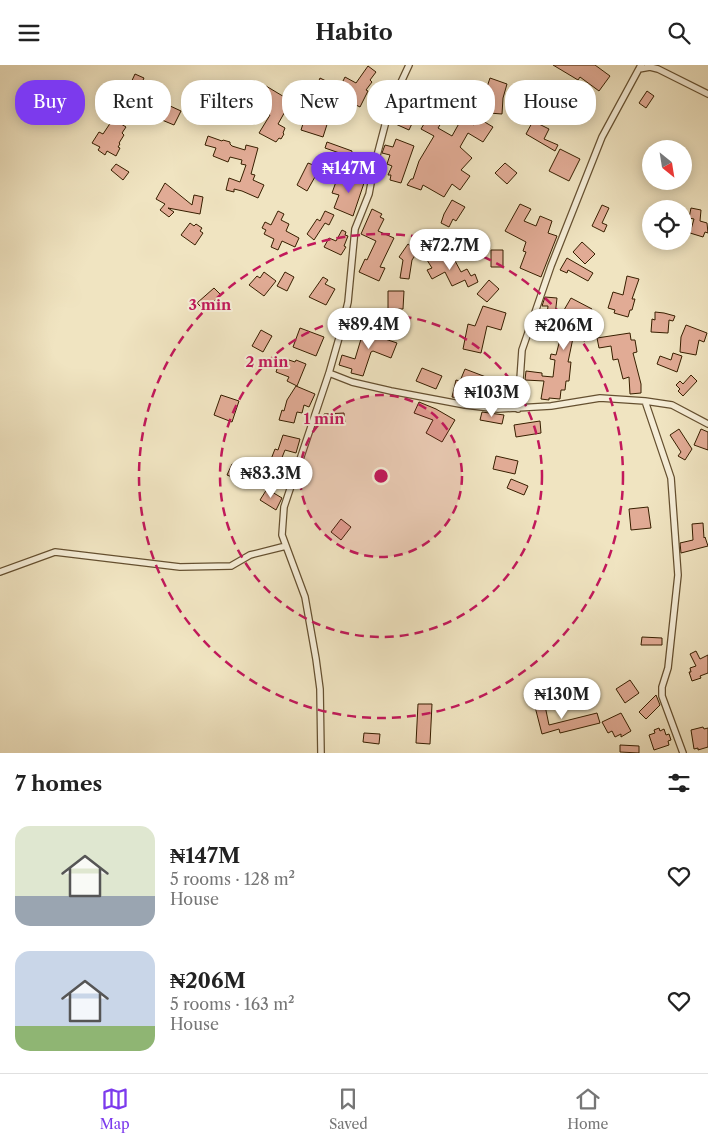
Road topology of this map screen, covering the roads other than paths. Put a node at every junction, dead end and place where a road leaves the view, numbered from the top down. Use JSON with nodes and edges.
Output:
{"nodes":[{"id":1,"x":409,"y":65,"type":"edge"},
{"id":2,"x":640,"y":67,"type":"edge"},
{"id":3,"x":708,"y":94,"type":"edge"},
{"id":4,"x":329,"y":373,"type":"junction"},
{"id":5,"x":645,"y":401,"type":"junction"},
{"id":6,"x":518,"y":409,"type":"junction"},
{"id":7,"x":708,"y":424,"type":"edge"},
{"id":8,"x":286,"y":546,"type":"junction"},
{"id":9,"x":0,"y":572,"type":"edge"},
{"id":10,"x":321,"y":753,"type":"edge"},
{"id":11,"x":683,"y":753,"type":"edge"}],
"edges":[{"from":1,"to":4,"type":"street"},
{"from":2,"to":3,"type":"street"},
{"from":2,"to":6,"type":"street"},
{"from":4,"to":6,"type":"street"},
{"from":4,"to":8,"type":"street"},
{"from":5,"to":6,"type":"street"},
{"from":5,"to":7,"type":"street"},
{"from":5,"to":11,"type":"street"},
{"from":8,"to":9,"type":"street"},
{"from":8,"to":10,"type":"street"}]}
